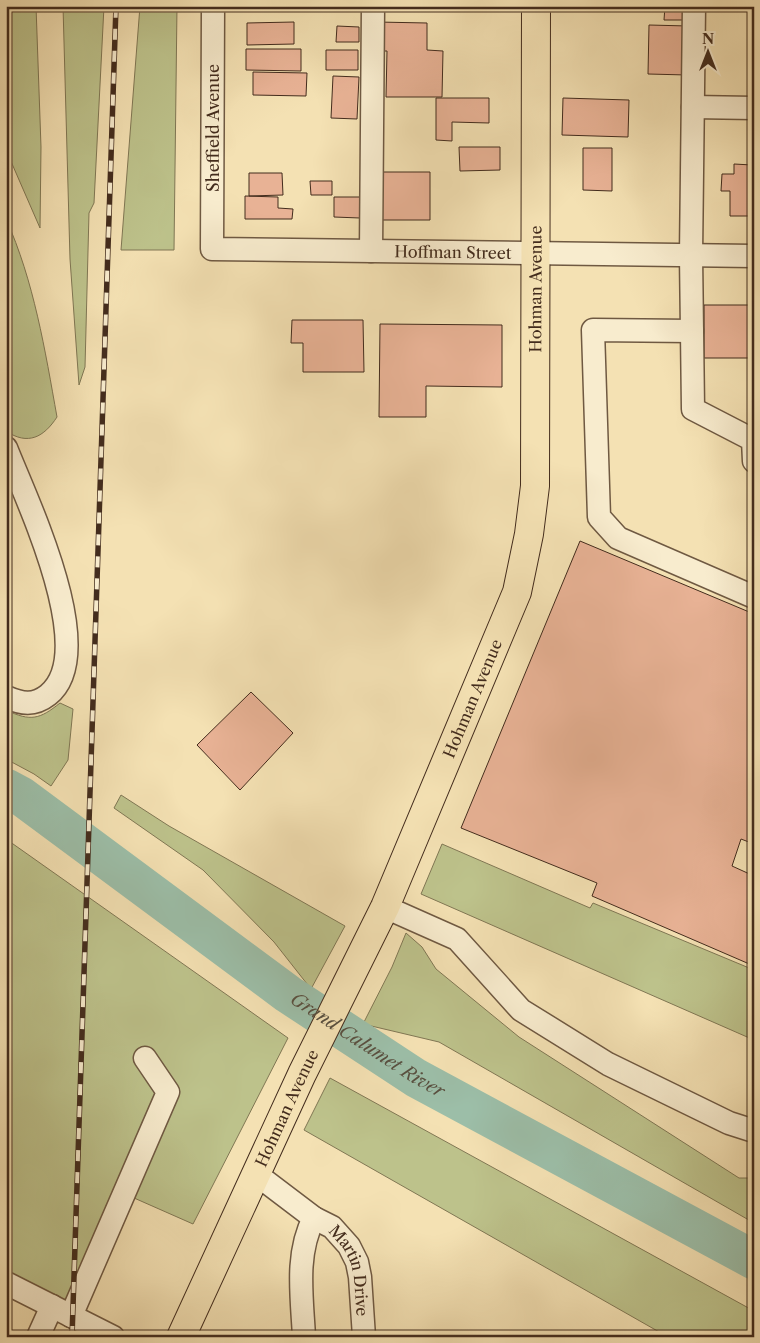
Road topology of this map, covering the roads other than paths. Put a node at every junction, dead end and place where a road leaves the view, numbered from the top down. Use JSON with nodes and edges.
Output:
{"nodes":[{"id":1,"x":213,"y":6,"type":"edge"},
{"id":2,"x":373,"y":6,"type":"edge"},
{"id":3,"x":536,"y":6,"type":"edge"},
{"id":4,"x":694,"y":6,"type":"edge"},
{"id":5,"x":693,"y":107,"type":"junction"},
{"id":6,"x":754,"y":108,"type":"edge"},
{"id":7,"x":212,"y":249,"type":"joint"},
{"id":8,"x":371,"y":251,"type":"junction"},
{"id":9,"x":534,"y":252,"type":"junction"},
{"id":10,"x":691,"y":255,"type":"junction"},
{"id":11,"x":754,"y":256,"type":"edge"},
{"id":12,"x":692,"y":331,"type":"junction"},
{"id":13,"x":6,"y":448,"type":"edge"},
{"id":14,"x":754,"y":461,"type":"edge"},
{"id":15,"x":754,"y":597,"type":"edge"},
{"id":16,"x":6,"y":697,"type":"edge"},
{"id":17,"x":385,"y":907,"type":"junction"},
{"id":18,"x":145,"y":1058,"type":"dead end"},
{"id":19,"x":754,"y":1131,"type":"edge"},
{"id":20,"x":256,"y":1174,"type":"junction"},
{"id":21,"x":314,"y":1218,"type":"junction"},
{"id":22,"x":6,"y":1283,"type":"edge"},
{"id":23,"x":52,"y":1306,"type":"junction"},
{"id":24,"x":71,"y":1316,"type":"junction"},
{"id":25,"x":38,"y":1337,"type":"edge"},
{"id":26,"x":113,"y":1337,"type":"edge"},
{"id":27,"x":181,"y":1337,"type":"edge"},
{"id":28,"x":304,"y":1337,"type":"edge"},
{"id":29,"x":364,"y":1337,"type":"edge"}],
"edges":[{"from":1,"to":7,"type":"street","name":"Sheffield Avenue"},
{"from":2,"to":8,"type":"street"},
{"from":3,"to":9,"type":"main road","name":"Hohman Avenue"},
{"from":4,"to":5,"type":"street"},
{"from":5,"to":6,"type":"street"},
{"from":5,"to":10,"type":"street"},
{"from":7,"to":8,"type":"street","name":"Hoffman Street"},
{"from":8,"to":9,"type":"street","name":"Hoffman Street"},
{"from":9,"to":10,"type":"street","name":"Hoffman Street"},
{"from":9,"to":17,"type":"main road","name":"Hohman Avenue"},
{"from":10,"to":11,"type":"street","name":"Hoffman Street"},
{"from":10,"to":12,"type":"street"},
{"from":12,"to":14,"type":"street"},
{"from":12,"to":15,"type":"street"},
{"from":13,"to":16,"type":"street"},
{"from":17,"to":19,"type":"street"},
{"from":17,"to":20,"type":"main road","name":"Hohman Avenue"},
{"from":18,"to":24,"type":"street"},
{"from":20,"to":21,"type":"street","name":"Martin Drive"},
{"from":20,"to":27,"type":"main road","name":"Hohman Avenue"},
{"from":21,"to":28,"type":"street","name":"Martin Drive"},
{"from":21,"to":29,"type":"street","name":"Martin Drive"},
{"from":22,"to":23,"type":"street"},
{"from":23,"to":24,"type":"street"},
{"from":23,"to":25,"type":"street"},
{"from":24,"to":26,"type":"street"}]}
